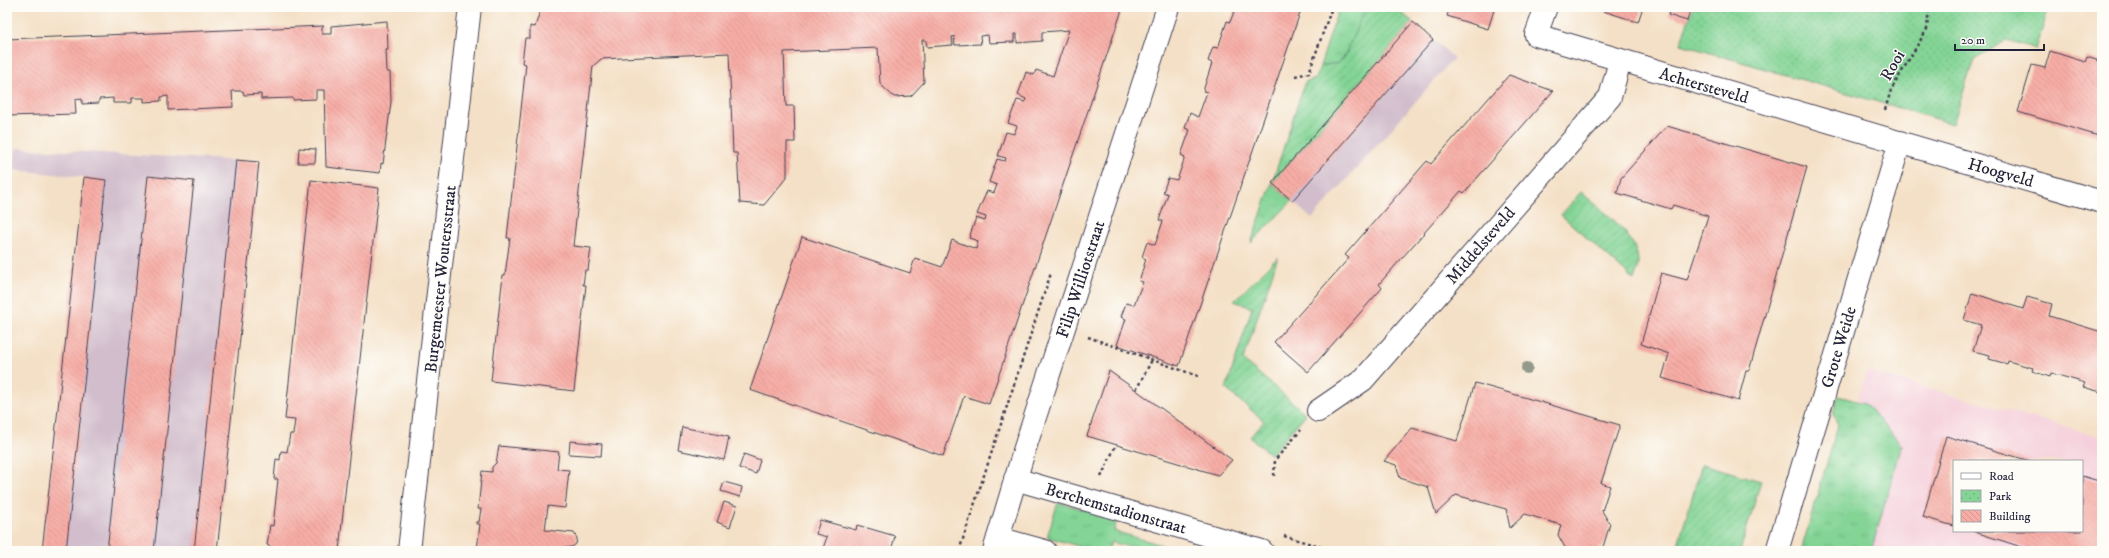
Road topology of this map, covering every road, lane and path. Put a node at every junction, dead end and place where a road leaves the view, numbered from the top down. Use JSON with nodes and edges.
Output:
{"nodes":[{"id":1,"x":470,"y":7,"type":"edge"},
{"id":2,"x":1168,"y":7,"type":"edge"},
{"id":3,"x":1332,"y":7,"type":"edge"},
{"id":4,"x":1546,"y":7,"type":"edge"},
{"id":5,"x":1929,"y":7,"type":"edge"},
{"id":6,"x":1620,"y":61,"type":"junction"},
{"id":7,"x":1295,"y":76,"type":"dead end"},
{"id":8,"x":1878,"y":136,"type":"junction"},
{"id":9,"x":1900,"y":142,"type":"junction"},
{"id":10,"x":2102,"y":202,"type":"edge"},
{"id":11,"x":1053,"y":268,"type":"dead end"},
{"id":12,"x":1036,"y":320,"type":"junction"},
{"id":13,"x":1064,"y":329,"type":"junction"},
{"id":14,"x":1152,"y":360,"type":"junction"},
{"id":15,"x":1198,"y":376,"type":"dead end"},
{"id":16,"x":1136,"y":390,"type":"dead end"},
{"id":17,"x":1318,"y":411,"type":"joint"},
{"id":18,"x":1116,"y":445,"type":"dead end"},
{"id":19,"x":1274,"y":476,"type":"dead end"},
{"id":20,"x":1015,"y":479,"type":"junction"},
{"id":21,"x":1093,"y":502,"type":"junction"},
{"id":22,"x":1281,"y":536,"type":"dead end"},
{"id":23,"x":996,"y":544,"type":"edge"},
{"id":24,"x":960,"y":550,"type":"edge"},
{"id":25,"x":965,"y":550,"type":"dead end"},
{"id":26,"x":410,"y":551,"type":"edge"},
{"id":27,"x":1045,"y":551,"type":"edge"},
{"id":28,"x":1262,"y":551,"type":"edge"},
{"id":29,"x":1335,"y":551,"type":"edge"},
{"id":30,"x":1777,"y":551,"type":"edge"}],
"edges":[{"from":1,"to":26,"type":"street","name":"Burgemeester Woutersstraat"},
{"from":2,"to":13,"type":"street","name":"Filip Williotstraat"},
{"from":3,"to":7,"type":"path"},
{"from":4,"to":6,"type":"street","name":"Achtersteveld"},
{"from":5,"to":8,"type":"path","name":"Rooi"},
{"from":6,"to":8,"type":"street","name":"Achtersteveld"},
{"from":6,"to":17,"type":"street","name":"Middelsteveld"},
{"from":8,"to":9,"type":"street","name":"Achtersteveld"},
{"from":9,"to":10,"type":"street","name":"Hoogveld"},
{"from":9,"to":30,"type":"street","name":"Grote Weide"},
{"from":11,"to":12,"type":"path"},
{"from":12,"to":13,"type":"path"},
{"from":12,"to":24,"type":"path"},
{"from":13,"to":14,"type":"path"},
{"from":13,"to":20,"type":"street","name":"Filip Williotstraat"},
{"from":14,"to":15,"type":"path"},
{"from":14,"to":16,"type":"path"},
{"from":17,"to":19,"type":"path"},
{"from":18,"to":21,"type":"path"},
{"from":20,"to":21,"type":"street","name":"Berchemstadionstraat"},
{"from":20,"to":23,"type":"street","name":"Filip Williotstraat"},
{"from":21,"to":28,"type":"street","name":"Berchemstadionstraat"},
{"from":22,"to":29,"type":"path"},
{"from":23,"to":27,"type":"street"},
{"from":24,"to":25,"type":"path"}]}
